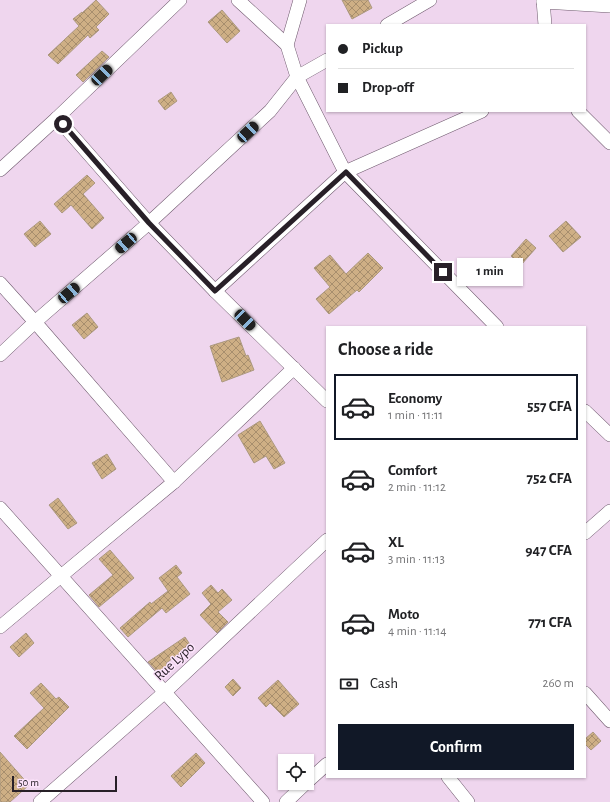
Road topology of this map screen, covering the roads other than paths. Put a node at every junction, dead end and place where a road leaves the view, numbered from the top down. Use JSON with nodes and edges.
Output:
{"nodes":[{"id":1,"x":180,"y":0,"type":"edge"},
{"id":2,"x":238,"y":0,"type":"edge"},
{"id":3,"x":300,"y":0,"type":"edge"},
{"id":4,"x":430,"y":0,"type":"edge"},
{"id":5,"x":543,"y":1,"type":"edge"},
{"id":6,"x":610,"y":6,"type":"edge"},
{"id":7,"x":389,"y":24,"type":"edge"},
{"id":8,"x":545,"y":24,"type":"edge"},
{"id":9,"x":287,"y":45,"type":"junction"},
{"id":10,"x":326,"y":61,"type":"edge"},
{"id":11,"x":297,"y":77,"type":"junction"},
{"id":12,"x":480,"y":112,"type":"edge"},
{"id":13,"x":579,"y":112,"type":"edge"},
{"id":14,"x":57,"y":118,"type":"junction"},
{"id":15,"x":610,"y":143,"type":"edge"},
{"id":16,"x":0,"y":170,"type":"edge"},
{"id":17,"x":346,"y":172,"type":"junction"},
{"id":18,"x":149,"y":223,"type":"junction"},
{"id":19,"x":0,"y":284,"type":"edge"},
{"id":20,"x":215,"y":291,"type":"junction"},
{"id":21,"x":35,"y":322,"type":"junction"},
{"id":22,"x":497,"y":326,"type":"edge"},
{"id":23,"x":0,"y":355,"type":"edge"},
{"id":24,"x":294,"y":368,"type":"junction"},
{"id":25,"x":326,"y":400,"type":"edge"},
{"id":26,"x":586,"y":412,"type":"edge"},
{"id":27,"x":610,"y":435,"type":"edge"},
{"id":28,"x":174,"y":482,"type":"junction"},
{"id":29,"x":0,"y":508,"type":"edge"},
{"id":30,"x":610,"y":511,"type":"edge"},
{"id":31,"x":586,"y":532,"type":"edge"},
{"id":32,"x":326,"y":541,"type":"edge"},
{"id":33,"x":61,"y":576,"type":"junction"},
{"id":34,"x":0,"y":627,"type":"edge"},
{"id":35,"x":165,"y":692,"type":"junction"},
{"id":36,"x":586,"y":694,"type":"edge"},
{"id":37,"x":610,"y":721,"type":"edge"},
{"id":38,"x":326,"y":765,"type":"edge"},
{"id":39,"x":314,"y":776,"type":"edge"},
{"id":40,"x":449,"y":778,"type":"edge"},
{"id":41,"x":299,"y":790,"type":"edge"},
{"id":42,"x":40,"y":802,"type":"edge"},
{"id":43,"x":263,"y":802,"type":"edge"},
{"id":44,"x":286,"y":802,"type":"edge"},
{"id":45,"x":468,"y":802,"type":"edge"}],
"edges":[{"from":1,"to":14,"type":"street"},
{"from":2,"to":9,"type":"street"},
{"from":3,"to":9,"type":"street"},
{"from":4,"to":7,"type":"street"},
{"from":5,"to":6,"type":"street"},
{"from":5,"to":8,"type":"street"},
{"from":9,"to":11,"type":"street"},
{"from":10,"to":11,"type":"street"},
{"from":11,"to":17,"type":"street"},
{"from":11,"to":18,"type":"street"},
{"from":12,"to":17,"type":"street"},
{"from":13,"to":15,"type":"street"},
{"from":14,"to":16,"type":"street"},
{"from":14,"to":18,"type":"street"},
{"from":17,"to":20,"type":"street"},
{"from":17,"to":22,"type":"street"},
{"from":18,"to":20,"type":"street"},
{"from":18,"to":21,"type":"street"},
{"from":19,"to":21,"type":"street"},
{"from":20,"to":24,"type":"street"},
{"from":21,"to":23,"type":"street"},
{"from":21,"to":28,"type":"street"},
{"from":24,"to":25,"type":"street"},
{"from":24,"to":28,"type":"street"},
{"from":26,"to":27,"type":"street"},
{"from":28,"to":33,"type":"street"},
{"from":29,"to":33,"type":"street"},
{"from":30,"to":31,"type":"street"},
{"from":32,"to":35,"type":"street","name":"Rue Lypo"},
{"from":33,"to":34,"type":"street"},
{"from":33,"to":35,"type":"street"},
{"from":35,"to":42,"type":"street","name":"Rue Lypo"},
{"from":35,"to":43,"type":"street"},
{"from":36,"to":37,"type":"street"},
{"from":38,"to":39,"type":"street"},
{"from":40,"to":45,"type":"street"},
{"from":41,"to":44,"type":"street"}]}
